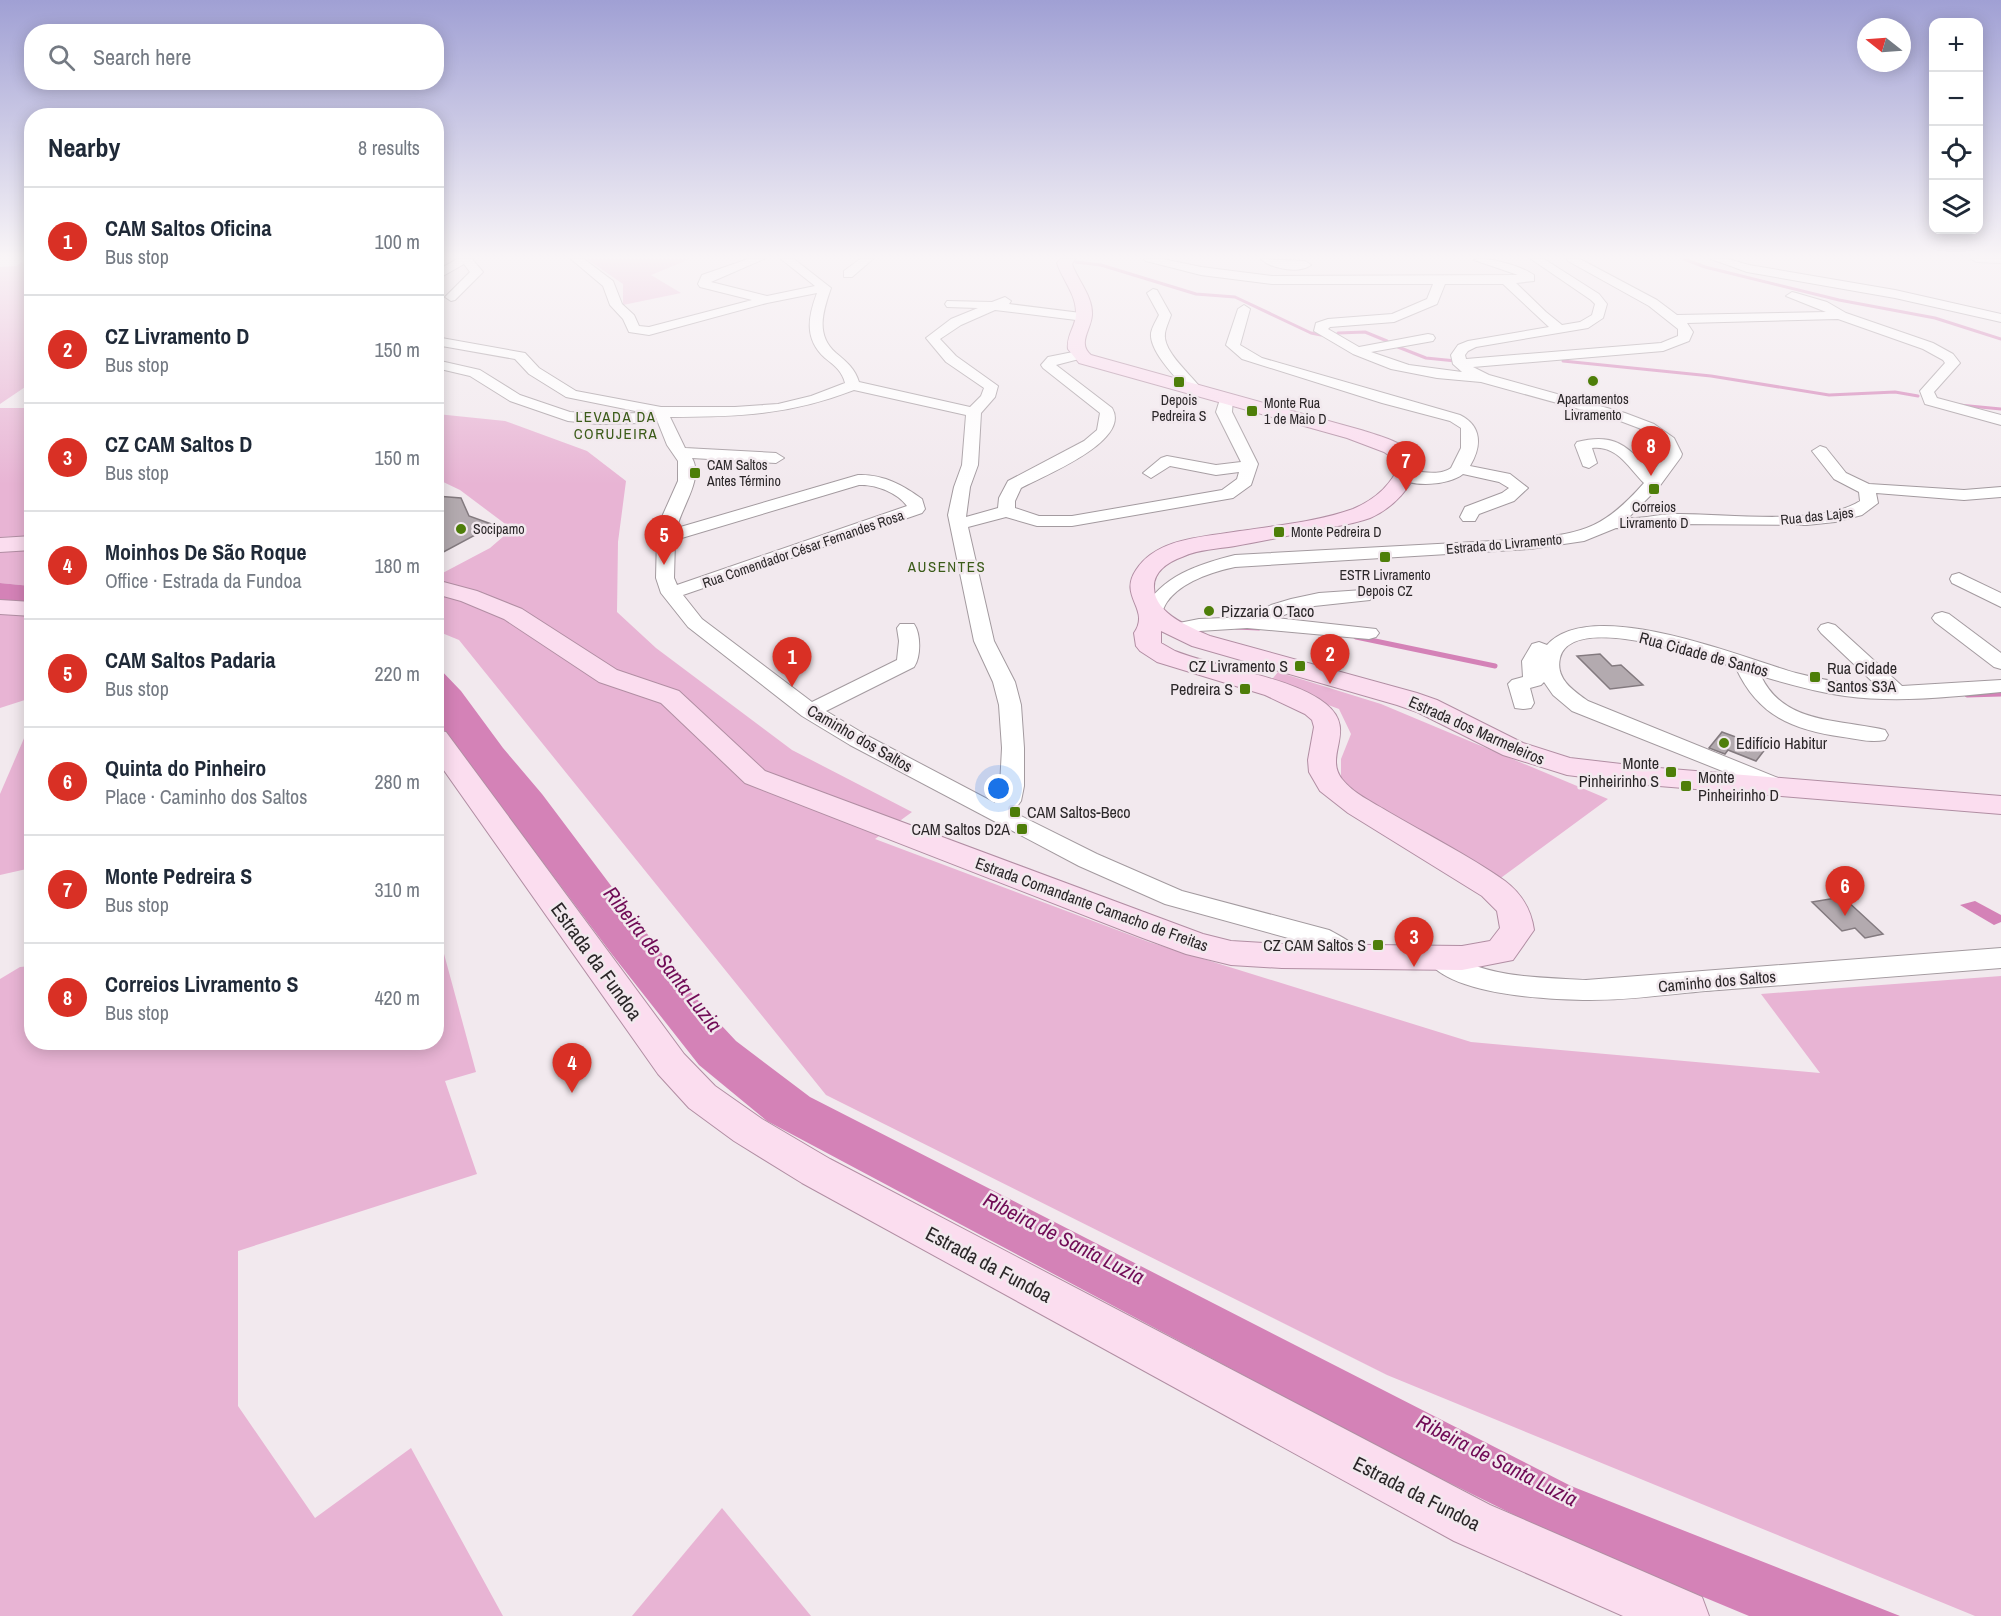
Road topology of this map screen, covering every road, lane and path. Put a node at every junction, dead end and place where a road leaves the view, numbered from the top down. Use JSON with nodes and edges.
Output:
{"nodes":[{"id":1,"x":817,"y":334,"type":"edge"},
{"id":2,"x":938,"y":334,"type":"edge"},
{"id":3,"x":1078,"y":334,"type":"edge"},
{"id":4,"x":1158,"y":334,"type":"edge"},
{"id":5,"x":1236,"y":334,"type":"edge"},
{"id":6,"x":1327,"y":334,"type":"edge"},
{"id":7,"x":1529,"y":334,"type":"edge"},
{"id":8,"x":1685,"y":334,"type":"edge"},
{"id":9,"x":1898,"y":334,"type":"edge"},
{"id":10,"x":1428,"y":338,"type":"dead end"},
{"id":11,"x":444,"y":342,"type":"edge"},
{"id":12,"x":1357,"y":351,"type":"junction"},
{"id":13,"x":1078,"y":355,"type":"junction"},
{"id":14,"x":1460,"y":364,"type":"junction"},
{"id":15,"x":444,"y":366,"type":"edge"},
{"id":16,"x":1484,"y":378,"type":"junction"},
{"id":17,"x":853,"y":385,"type":"junction"},
{"id":18,"x":1196,"y":391,"type":"junction"},
{"id":19,"x":1226,"y":399,"type":"junction"},
{"id":20,"x":974,"y":412,"type":"junction"},
{"id":21,"x":662,"y":414,"type":"junction"},
{"id":22,"x":2001,"y":420,"type":"edge"},
{"id":23,"x":1820,"y":451,"type":"dead end"},
{"id":24,"x":679,"y":452,"type":"junction"},
{"id":25,"x":776,"y":458,"type":"dead end"},
{"id":26,"x":1589,"y":463,"type":"dead end"},
{"id":27,"x":1250,"y":464,"type":"junction"},
{"id":28,"x":1461,"y":470,"type":"junction"},
{"id":29,"x":1151,"y":473,"type":"dead end"},
{"id":30,"x":1405,"y":475,"type":"junction"},
{"id":31,"x":1653,"y":483,"type":"junction"},
{"id":32,"x":1867,"y":490,"type":"junction"},
{"id":33,"x":2001,"y":492,"type":"edge"},
{"id":34,"x":1007,"y":512,"type":"junction"},
{"id":35,"x":1469,"y":517,"type":"dead end"},
{"id":36,"x":1612,"y":523,"type":"junction"},
{"id":37,"x":960,"y":524,"type":"junction"},
{"id":38,"x":666,"y":537,"type":"junction"},
{"id":39,"x":24,"y":544,"type":"edge"},
{"id":40,"x":0,"y":545,"type":"edge"},
{"id":41,"x":1959,"y":579,"type":"dead end"},
{"id":42,"x":444,"y":589,"type":"edge"},
{"id":43,"x":671,"y":593,"type":"junction"},
{"id":44,"x":1363,"y":596,"type":"dead end"},
{"id":45,"x":2001,"y":601,"type":"edge"},
{"id":46,"x":0,"y":607,"type":"edge"},
{"id":47,"x":24,"y":608,"type":"edge"},
{"id":48,"x":1153,"y":611,"type":"junction"},
{"id":49,"x":1942,"y":618,"type":"dead end"},
{"id":50,"x":1612,"y":622,"type":"dead end"},
{"id":51,"x":1253,"y":624,"type":"junction"},
{"id":52,"x":907,"y":628,"type":"dead end"},
{"id":53,"x":1176,"y":629,"type":"junction"},
{"id":54,"x":1828,"y":629,"type":"dead end"},
{"id":55,"x":1369,"y":633,"type":"dead end"},
{"id":56,"x":2001,"y":663,"type":"edge"},
{"id":57,"x":1745,"y":664,"type":"junction"},
{"id":58,"x":1534,"y":681,"type":"junction"},
{"id":59,"x":2001,"y":686,"type":"edge"},
{"id":60,"x":1895,"y":691,"type":"junction"},
{"id":61,"x":1523,"y":703,"type":"dead end"},
{"id":62,"x":1580,"y":706,"type":"junction"},
{"id":63,"x":810,"y":711,"type":"junction"},
{"id":64,"x":1877,"y":735,"type":"dead end"},
{"id":65,"x":444,"y":749,"type":"edge"},
{"id":66,"x":1780,"y":787,"type":"junction"},
{"id":67,"x":2001,"y":804,"type":"edge"},
{"id":68,"x":999,"y":815,"type":"junction"},
{"id":69,"x":1349,"y":956,"type":"junction"},
{"id":70,"x":1439,"y":957,"type":"junction"},
{"id":71,"x":2001,"y":958,"type":"edge"},
{"id":72,"x":1683,"y":1616,"type":"edge"}],
"edges":[{"from":1,"to":17,"type":"street"},
{"from":2,"to":20,"type":"street"},
{"from":3,"to":13,"type":"main road"},
{"from":4,"to":18,"type":"street"},
{"from":5,"to":28,"type":"street"},
{"from":6,"to":12,"type":"street"},
{"from":7,"to":14,"type":"street"},
{"from":8,"to":14,"type":"street"},
{"from":9,"to":22,"type":"street"},
{"from":10,"to":12,"type":"street"},
{"from":11,"to":21,"type":"street"},
{"from":12,"to":16,"type":"street"},
{"from":13,"to":18,"type":"main road"},
{"from":13,"to":34,"type":"street"},
{"from":14,"to":16,"type":"street","name":"Estrada do Livramento"},
{"from":15,"to":21,"type":"street"},
{"from":16,"to":31,"type":"street","name":"Estrada do Livramento"},
{"from":17,"to":20,"type":"street"},
{"from":17,"to":21,"type":"street"},
{"from":18,"to":19,"type":"main road"},
{"from":19,"to":27,"type":"street"},
{"from":19,"to":30,"type":"main road"},
{"from":20,"to":37,"type":"street"},
{"from":21,"to":24,"type":"street","name":"Caminho dos Saltos"},
{"from":23,"to":32,"type":"street"},
{"from":24,"to":25,"type":"street"},
{"from":24,"to":38,"type":"street","name":"Caminho dos Saltos"},
{"from":26,"to":31,"type":"street"},
{"from":27,"to":29,"type":"street"},
{"from":27,"to":34,"type":"street"},
{"from":28,"to":30,"type":"street"},
{"from":28,"to":35,"type":"street"},
{"from":30,"to":48,"type":"main road","name":"Estrada dos Marmeleiros"},
{"from":31,"to":36,"type":"street","name":"Estrada do Livramento"},
{"from":32,"to":33,"type":"street","name":"Rua das Lajes"},
{"from":32,"to":36,"type":"street","name":"Rua das Lajes"},
{"from":34,"to":37,"type":"street"},
{"from":36,"to":48,"type":"street","name":"Estrada do Livramento"},
{"from":37,"to":68,"type":"street"},
{"from":38,"to":43,"type":"street","name":"Caminho dos Saltos"},
{"from":38,"to":43,"type":"street","name":"Rua Comendador César Fernandes Rosa"},
{"from":39,"to":40,"type":"main road"},
{"from":41,"to":45,"type":"street"},
{"from":42,"to":69,"type":"main road","name":"Estrada Comandante Camacho de Freitas"},
{"from":43,"to":63,"type":"street","name":"Caminho dos Saltos"},
{"from":44,"to":51,"type":"street"},
{"from":46,"to":47,"type":"main road"},
{"from":48,"to":53,"type":"main road","name":"Estrada dos Marmeleiros"},
{"from":48,"to":70,"type":"main road","name":"Estrada Comandante Camacho de Freitas"},
{"from":49,"to":56,"type":"street"},
{"from":50,"to":58,"type":"street"},
{"from":51,"to":53,"type":"street"},
{"from":51,"to":55,"type":"street"},
{"from":52,"to":63,"type":"street"},
{"from":53,"to":66,"type":"main road","name":"Estrada dos Marmeleiros"},
{"from":54,"to":60,"type":"street"},
{"from":57,"to":60,"type":"street","name":"Rua Cidade de Santos"},
{"from":57,"to":62,"type":"street","name":"Rua Cidade de Santos"},
{"from":57,"to":64,"type":"street"},
{"from":58,"to":61,"type":"street"},
{"from":58,"to":62,"type":"street"},
{"from":59,"to":60,"type":"street","name":"Rua Cidade de Santos"},
{"from":62,"to":66,"type":"street","name":"Rua Cidade de Santos"},
{"from":63,"to":68,"type":"street","name":"Caminho dos Saltos"},
{"from":65,"to":72,"type":"main road","name":"Estrada da Fundoa"},
{"from":66,"to":67,"type":"main road","name":"Estrada dos Marmeleiros"},
{"from":68,"to":69,"type":"street","name":"Caminho dos Saltos"},
{"from":69,"to":70,"type":"main road","name":"Estrada Comandante Camacho de Freitas"},
{"from":70,"to":71,"type":"street","name":"Caminho dos Saltos"}]}
